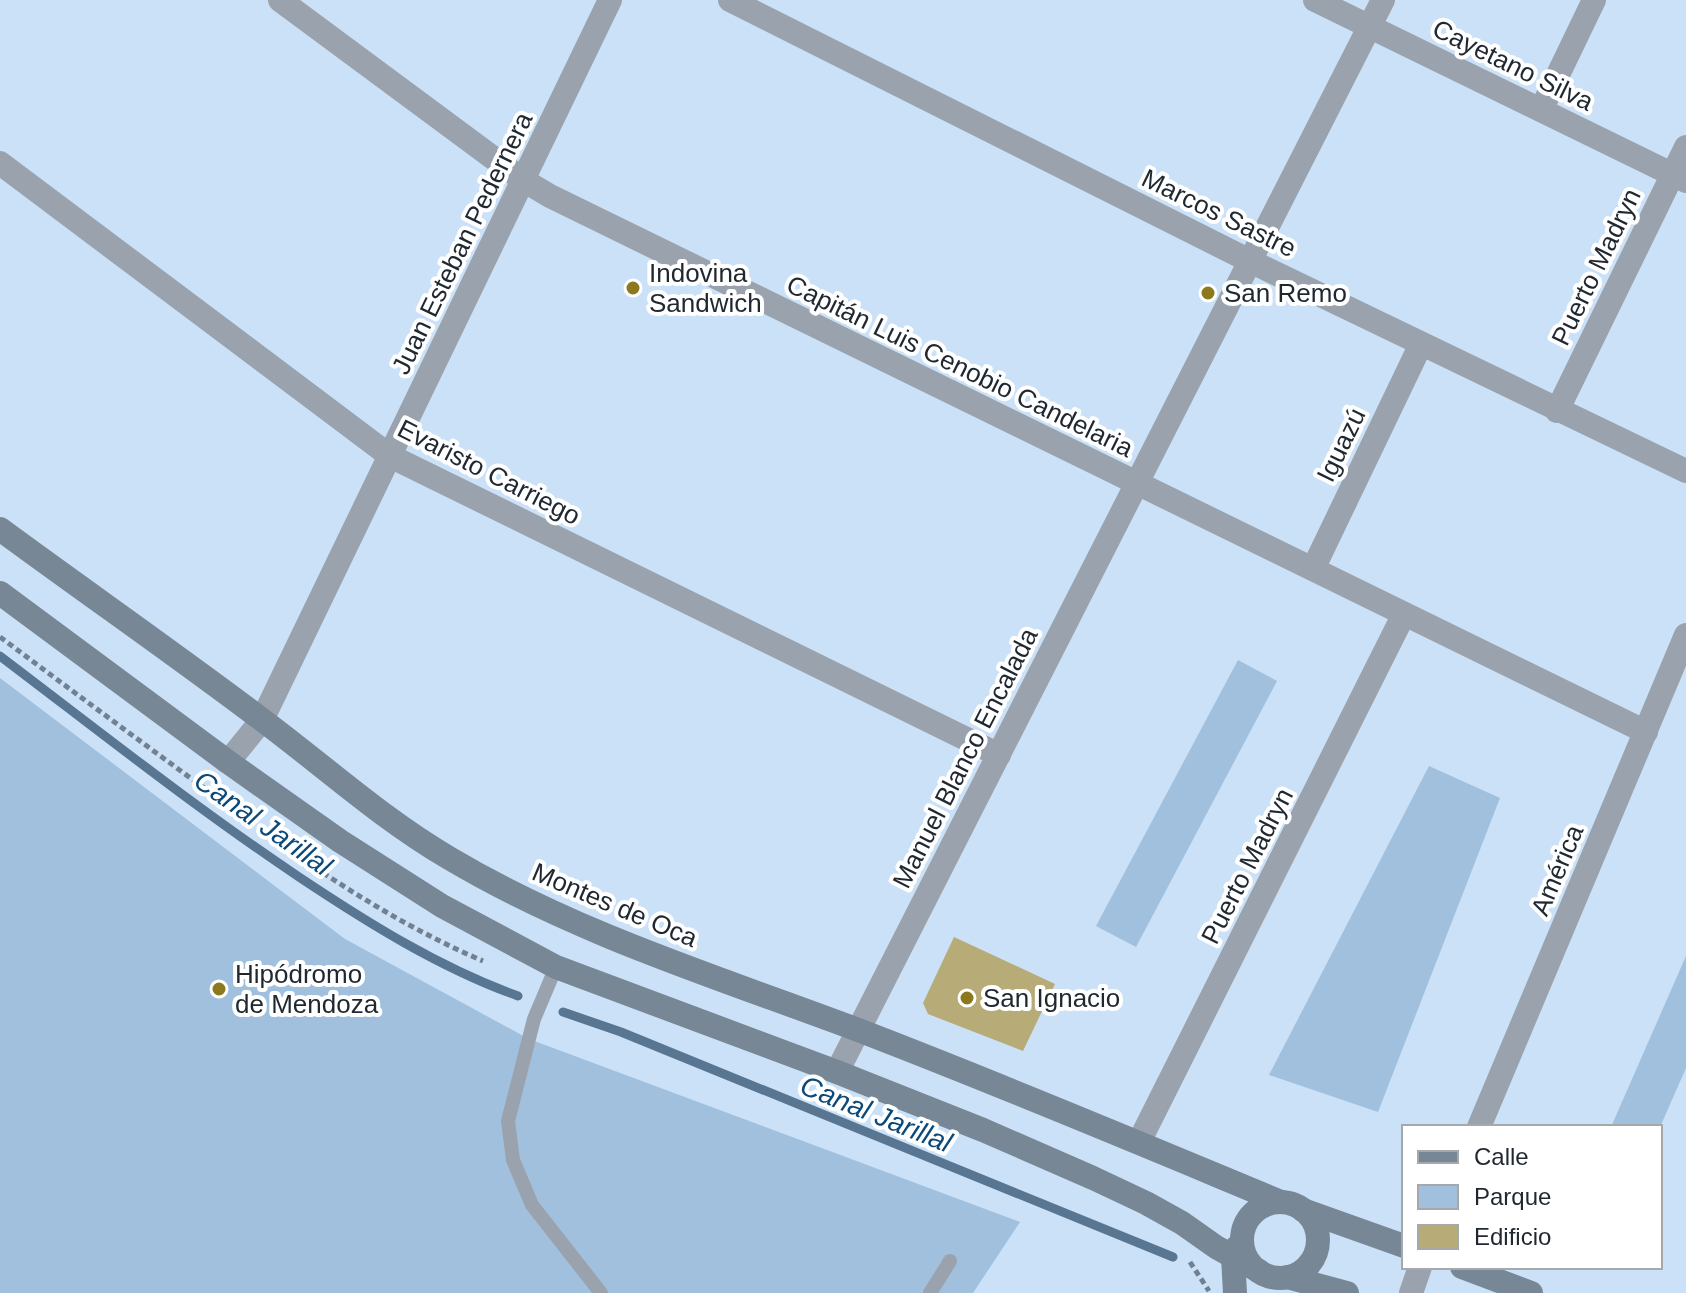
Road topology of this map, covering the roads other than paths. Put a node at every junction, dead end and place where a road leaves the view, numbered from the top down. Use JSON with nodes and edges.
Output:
{"nodes":[{"id":1,"x":280,"y":0,"type":"edge"},
{"id":2,"x":610,"y":0,"type":"edge"},
{"id":3,"x":730,"y":0,"type":"edge"},
{"id":4,"x":1315,"y":0,"type":"edge"},
{"id":5,"x":1383,"y":0,"type":"edge"},
{"id":6,"x":1594,"y":0,"type":"edge"},
{"id":7,"x":1370,"y":27,"type":"junction"},
{"id":8,"x":1541,"y":110,"type":"junction"},
{"id":9,"x":1686,"y":147,"type":"edge"},
{"id":10,"x":0,"y":163,"type":"edge"},
{"id":11,"x":1679,"y":178,"type":"edge"},
{"id":12,"x":523,"y":180,"type":"junction"},
{"id":13,"x":1250,"y":261,"type":"junction"},
{"id":14,"x":1421,"y":344,"type":"junction"},
{"id":15,"x":1557,"y":411,"type":"junction"},
{"id":16,"x":390,"y":456,"type":"junction"},
{"id":17,"x":1686,"y":471,"type":"edge"},
{"id":18,"x":1137,"y":483,"type":"junction"},
{"id":19,"x":0,"y":529,"type":"edge"},
{"id":20,"x":1313,"y":569,"type":"junction"},
{"id":21,"x":0,"y":593,"type":"edge"},
{"id":22,"x":1404,"y":614,"type":"junction"},
{"id":23,"x":1686,"y":635,"type":"edge"},
{"id":24,"x":262,"y":720,"type":"junction"},
{"id":25,"x":1646,"y":732,"type":"junction"},
{"id":26,"x":999,"y":755,"type":"junction"},
{"id":27,"x":228,"y":762,"type":"junction"},
{"id":28,"x":556,"y":967,"type":"junction"},
{"id":29,"x":858,"y":1030,"type":"junction"},
{"id":30,"x":837,"y":1072,"type":"junction"},
{"id":31,"x":1480,"y":1125,"type":"edge"},
{"id":32,"x":1139,"y":1142,"type":"junction"},
{"id":33,"x":1292,"y":1206,"type":"junction"},
{"id":34,"x":1402,"y":1245,"type":"edge"},
{"id":35,"x":1237,"y":1248,"type":"junction"},
{"id":36,"x":1313,"y":1259,"type":"junction"},
{"id":37,"x":950,"y":1261,"type":"dead end"},
{"id":38,"x":1419,"y":1269,"type":"edge"},
{"id":39,"x":1467,"y":1269,"type":"edge"},
{"id":40,"x":1287,"y":1277,"type":"junction"},
{"id":41,"x":1313,"y":1289,"type":"edge"},
{"id":42,"x":601,"y":1293,"type":"edge"},
{"id":43,"x":930,"y":1293,"type":"edge"},
{"id":44,"x":1235,"y":1293,"type":"edge"},
{"id":45,"x":1347,"y":1293,"type":"edge"},
{"id":46,"x":1411,"y":1293,"type":"edge"},
{"id":47,"x":1531,"y":1293,"type":"edge"}],
"edges":[{"from":1,"to":12,"type":"street","name":"Capitán Luis Cenobio Candelaria"},
{"from":2,"to":12,"type":"street","name":"Juan Esteban Pedernera"},
{"from":3,"to":13,"type":"street","name":"Marcos Sastre"},
{"from":4,"to":7,"type":"street","name":"Cayetano Silva"},
{"from":5,"to":7,"type":"street","name":"Manuel Blanco Encalada"},
{"from":6,"to":8,"type":"street"},
{"from":7,"to":8,"type":"street","name":"Cayetano Silva"},
{"from":7,"to":13,"type":"street","name":"Manuel Blanco Encalada"},
{"from":8,"to":11,"type":"street","name":"Cayetano Silva"},
{"from":9,"to":11,"type":"street","name":"Puerto Madryn"},
{"from":10,"to":16,"type":"street","name":"Evaristo Carriego"},
{"from":11,"to":15,"type":"street","name":"Puerto Madryn"},
{"from":12,"to":16,"type":"street","name":"Juan Esteban Pedernera"},
{"from":12,"to":18,"type":"street","name":"Capitán Luis Cenobio Candelaria"},
{"from":13,"to":14,"type":"street","name":"Marcos Sastre"},
{"from":13,"to":18,"type":"street","name":"Manuel Blanco Encalada"},
{"from":14,"to":15,"type":"street","name":"Marcos Sastre"},
{"from":14,"to":20,"type":"street","name":"Iguazú"},
{"from":15,"to":17,"type":"street","name":"Marcos Sastre"},
{"from":16,"to":24,"type":"street","name":"Juan Esteban Pedernera"},
{"from":16,"to":26,"type":"street","name":"Evaristo Carriego"},
{"from":18,"to":20,"type":"street","name":"Capitán Luis Cenobio Candelaria"},
{"from":18,"to":26,"type":"street","name":"Manuel Blanco Encalada"},
{"from":19,"to":24,"type":"main road","name":"Montes de Oca"},
{"from":20,"to":22,"type":"street","name":"Capitán Luis Cenobio Candelaria"},
{"from":21,"to":27,"type":"main road"},
{"from":22,"to":25,"type":"street","name":"Capitán Luis Cenobio Candelaria"},
{"from":22,"to":32,"type":"street","name":"Puerto Madryn"},
{"from":23,"to":25,"type":"street","name":"América"},
{"from":24,"to":27,"type":"street","name":"Juan Esteban Pedernera"},
{"from":24,"to":29,"type":"main road","name":"Montes de Oca"},
{"from":25,"to":31,"type":"street","name":"América"},
{"from":26,"to":29,"type":"street","name":"Manuel Blanco Encalada"},
{"from":27,"to":28,"type":"main road"},
{"from":28,"to":30,"type":"main road"},
{"from":28,"to":42,"type":"lane"},
{"from":29,"to":30,"type":"street","name":"Manuel Blanco Encalada"},
{"from":29,"to":32,"type":"main road","name":"Montes de Oca"},
{"from":30,"to":35,"type":"main road"},
{"from":32,"to":33,"type":"main road","name":"Montes de Oca"},
{"from":33,"to":34,"type":"main road","name":"Montes de Oca"},
{"from":33,"to":35,"type":"main road"},
{"from":33,"to":36,"type":"main road"},
{"from":35,"to":40,"type":"main road"},
{"from":35,"to":44,"type":"main road"},
{"from":36,"to":40,"type":"main road"},
{"from":36,"to":41,"type":"main road"},
{"from":37,"to":43,"type":"lane"},
{"from":38,"to":46,"type":"street"},
{"from":39,"to":47,"type":"main road"},
{"from":40,"to":41,"type":"main road"},
{"from":41,"to":45,"type":"main road"}]}
